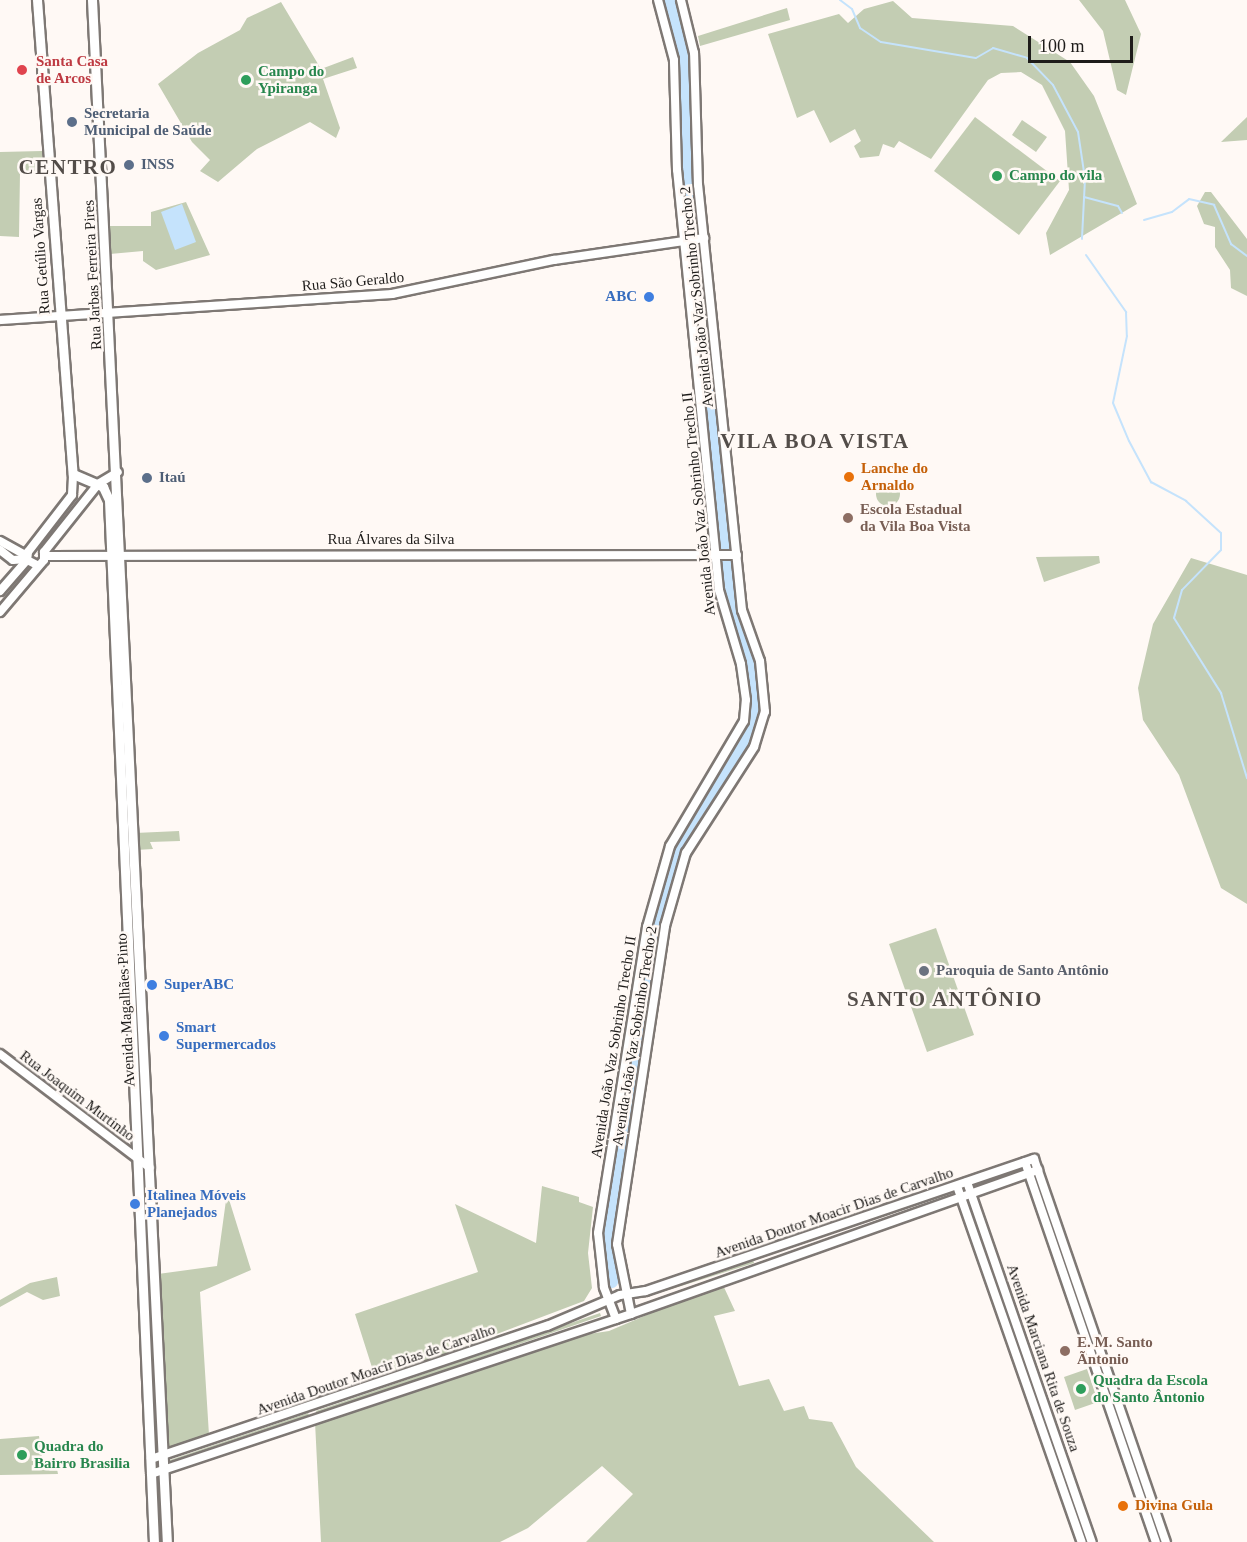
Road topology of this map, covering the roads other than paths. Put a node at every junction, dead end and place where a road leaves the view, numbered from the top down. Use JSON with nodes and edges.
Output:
{"nodes":[{"id":1,"x":37,"y":0,"type":"edge"},
{"id":2,"x":92,"y":0,"type":"edge"},
{"id":3,"x":658,"y":0,"type":"edge"},
{"id":4,"x":681,"y":0,"type":"edge"},
{"id":5,"x":704,"y":238,"type":"junction"},
{"id":6,"x":685,"y":242,"type":"junction"},
{"id":7,"x":110,"y":313,"type":"junction"},
{"id":8,"x":61,"y":316,"type":"junction"},
{"id":9,"x":0,"y":320,"type":"edge"},
{"id":10,"x":73,"y":474,"type":"junction"},
{"id":11,"x":118,"y":474,"type":"junction"},
{"id":12,"x":98,"y":484,"type":"junction"},
{"id":13,"x":0,"y":541,"type":"edge"},
{"id":14,"x":34,"y":547,"type":"junction"},
{"id":15,"x":0,"y":550,"type":"edge"},
{"id":16,"x":44,"y":554,"type":"junction"},
{"id":17,"x":111,"y":554,"type":"junction"},
{"id":18,"x":122,"y":554,"type":"junction"},
{"id":19,"x":734,"y":555,"type":"junction"},
{"id":20,"x":718,"y":556,"type":"junction"},
{"id":21,"x":27,"y":558,"type":"junction"},
{"id":22,"x":37,"y":565,"type":"junction"},
{"id":23,"x":0,"y":591,"type":"edge"},
{"id":24,"x":0,"y":612,"type":"edge"},
{"id":25,"x":117,"y":687,"type":"junction"},
{"id":26,"x":127,"y":687,"type":"junction"},
{"id":27,"x":0,"y":1054,"type":"edge"},
{"id":28,"x":136,"y":1148,"type":"junction"},
{"id":29,"x":149,"y":1148,"type":"junction"},
{"id":30,"x":137,"y":1159,"type":"junction"},
{"id":31,"x":1025,"y":1162,"type":"junction"},
{"id":32,"x":150,"y":1168,"type":"junction"},
{"id":33,"x":1038,"y":1170,"type":"junction"},
{"id":34,"x":1029,"y":1173,"type":"junction"},
{"id":35,"x":967,"y":1182,"type":"junction"},
{"id":36,"x":957,"y":1186,"type":"junction"},
{"id":37,"x":971,"y":1193,"type":"junction"},
{"id":38,"x":961,"y":1197,"type":"junction"},
{"id":39,"x":627,"y":1294,"type":"junction"},
{"id":40,"x":608,"y":1300,"type":"junction"},
{"id":41,"x":631,"y":1314,"type":"junction"},
{"id":42,"x":616,"y":1318,"type":"junction"},
{"id":43,"x":517,"y":1336,"type":"junction"},
{"id":44,"x":521,"y":1347,"type":"junction"},
{"id":45,"x":1036,"y":1381,"type":"junction"},
{"id":46,"x":1027,"y":1385,"type":"junction"},
{"id":47,"x":163,"y":1457,"type":"junction"},
{"id":48,"x":151,"y":1459,"type":"junction"},
{"id":49,"x":164,"y":1470,"type":"junction"},
{"id":50,"x":151,"y":1473,"type":"junction"},
{"id":51,"x":154,"y":1540,"type":"edge"},
{"id":52,"x":167,"y":1540,"type":"edge"},
{"id":53,"x":1082,"y":1542,"type":"edge"},
{"id":54,"x":1092,"y":1542,"type":"edge"},
{"id":55,"x":1156,"y":1542,"type":"edge"},
{"id":56,"x":1166,"y":1542,"type":"edge"}],
"edges":[{"from":1,"to":8,"type":"main road","name":"Rua Getúlio Vargas"},
{"from":2,"to":7,"type":"main road","name":"Rua Jarbas Ferreira Pires"},
{"from":3,"to":6,"type":"street","name":"Avenida João Vaz Sobrinho Trecho II"},
{"from":4,"to":5,"type":"street","name":"Avenida João Vaz Sobrinho Trecho 2"},
{"from":5,"to":6,"type":"street","name":"Rua São Geraldo"},
{"from":5,"to":19,"type":"street","name":"Avenida João Vaz Sobrinho Trecho 2"},
{"from":6,"to":7,"type":"street","name":"Rua São Geraldo"},
{"from":6,"to":20,"type":"street","name":"Avenida João Vaz Sobrinho Trecho II"},
{"from":7,"to":8,"type":"street","name":"Rua São Geraldo"},
{"from":7,"to":11,"type":"main road","name":"Rua Jarbas Ferreira Pires"},
{"from":8,"to":9,"type":"street","name":"Rua São Geraldo"},
{"from":8,"to":10,"type":"main road","name":"Rua Getúlio Vargas"},
{"from":10,"to":12,"type":"main road"},
{"from":10,"to":14,"type":"street","name":"Rua Getúlio Vargas"},
{"from":11,"to":12,"type":"street"},
{"from":11,"to":18,"type":"main road","name":"Avenida Magalhães Pinto"},
{"from":12,"to":16,"type":"street"},
{"from":12,"to":17,"type":"main road","name":"Avenida Magalhães Pinto"},
{"from":13,"to":21,"type":"street"},
{"from":14,"to":16,"type":"street"},
{"from":14,"to":21,"type":"street"},
{"from":15,"to":21,"type":"street"},
{"from":16,"to":17,"type":"street","name":"Rua Álvares da Silva"},
{"from":16,"to":22,"type":"street"},
{"from":17,"to":18,"type":"street","name":"Rua Álvares da Silva"},
{"from":17,"to":25,"type":"main road","name":"Avenida Magalhães Pinto"},
{"from":18,"to":20,"type":"street","name":"Rua Álvares da Silva"},
{"from":18,"to":26,"type":"main road","name":"Avenida Magalhães Pinto"},
{"from":19,"to":20,"type":"street","name":"Rua Álvares da Silva"},
{"from":19,"to":39,"type":"street","name":"Avenida João Vaz Sobrinho Trecho 2"},
{"from":20,"to":40,"type":"street","name":"Avenida João Vaz Sobrinho Trecho II"},
{"from":21,"to":22,"type":"street"},
{"from":21,"to":23,"type":"street"},
{"from":22,"to":24,"type":"street"},
{"from":25,"to":26,"type":"main road"},
{"from":25,"to":28,"type":"main road","name":"Avenida Magalhães Pinto"},
{"from":26,"to":29,"type":"main road","name":"Avenida Magalhães Pinto"},
{"from":27,"to":30,"type":"street","name":"Rua Joaquim Murtinho"},
{"from":28,"to":29,"type":"main road"},
{"from":28,"to":30,"type":"main road","name":"Avenida Magalhães Pinto"},
{"from":29,"to":32,"type":"main road","name":"Avenida Magalhães Pinto"},
{"from":30,"to":32,"type":"street","name":"Rua Joaquim Murtinho"},
{"from":30,"to":48,"type":"main road","name":"Avenida Magalhães Pinto"},
{"from":31,"to":33,"type":"street","name":"Avenida Doutor Moacir Dias de Carvalho"},
{"from":31,"to":34,"type":"street"},
{"from":31,"to":35,"type":"street","name":"Avenida Doutor Moacir Dias de Carvalho"},
{"from":32,"to":47,"type":"main road","name":"Avenida Magalhães Pinto"},
{"from":33,"to":34,"type":"street","name":"Avenida Doutor Moacir Dias de Carvalho"},
{"from":33,"to":56,"type":"street"},
{"from":34,"to":37,"type":"street","name":"Avenida Doutor Moacir Dias de Carvalho"},
{"from":34,"to":55,"type":"street"},
{"from":35,"to":36,"type":"street","name":"Avenida Doutor Moacir Dias de Carvalho"},
{"from":35,"to":37,"type":"street","name":"Avenida Marciana Rita de Souza"},
{"from":36,"to":38,"type":"street","name":"Avenida Marciana Rita de Souza"},
{"from":36,"to":39,"type":"street","name":"Avenida Doutor Moacir Dias de Carvalho"},
{"from":37,"to":38,"type":"street","name":"Avenida Doutor Moacir Dias de Carvalho"},
{"from":37,"to":45,"type":"street","name":"Avenida Marciana Rita de Souza"},
{"from":38,"to":41,"type":"street","name":"Avenida Doutor Moacir Dias de Carvalho"},
{"from":38,"to":46,"type":"street","name":"Avenida Marciana Rita de Souza"},
{"from":39,"to":40,"type":"street","name":"Avenida Doutor Moacir Dias de Carvalho"},
{"from":39,"to":41,"type":"street","name":"Avenida João Vaz Sobrinho Trecho 2"},
{"from":40,"to":42,"type":"street"},
{"from":40,"to":43,"type":"street","name":"Avenida Doutor Moacir Dias de Carvalho"},
{"from":41,"to":42,"type":"street","name":"Avenida Doutor Moacir Dias de Carvalho"},
{"from":42,"to":44,"type":"street","name":"Avenida Doutor Moacir Dias de Carvalho"},
{"from":43,"to":44,"type":"street"},
{"from":43,"to":47,"type":"street","name":"Avenida Doutor Moacir Dias de Carvalho"},
{"from":44,"to":49,"type":"street","name":"Avenida Doutor Moacir Dias de Carvalho"},
{"from":45,"to":46,"type":"street"},
{"from":45,"to":54,"type":"street","name":"Avenida Marciana Rita de Souza"},
{"from":46,"to":53,"type":"street","name":"Avenida Marciana Rita de Souza"},
{"from":47,"to":48,"type":"street","name":"Avenida Doutor Moacir Dias de Carvalho"},
{"from":47,"to":49,"type":"main road","name":"Avenida Magalhães Pinto"},
{"from":48,"to":50,"type":"main road","name":"Avenida Magalhães Pinto"},
{"from":49,"to":50,"type":"street","name":"Avenida Doutor Moacir Dias de Carvalho"},
{"from":49,"to":52,"type":"main road","name":"Avenida Magalhães Pinto"},
{"from":50,"to":51,"type":"main road","name":"Avenida Magalhães Pinto"},
{"from":51,"to":52,"type":"main road"}]}
